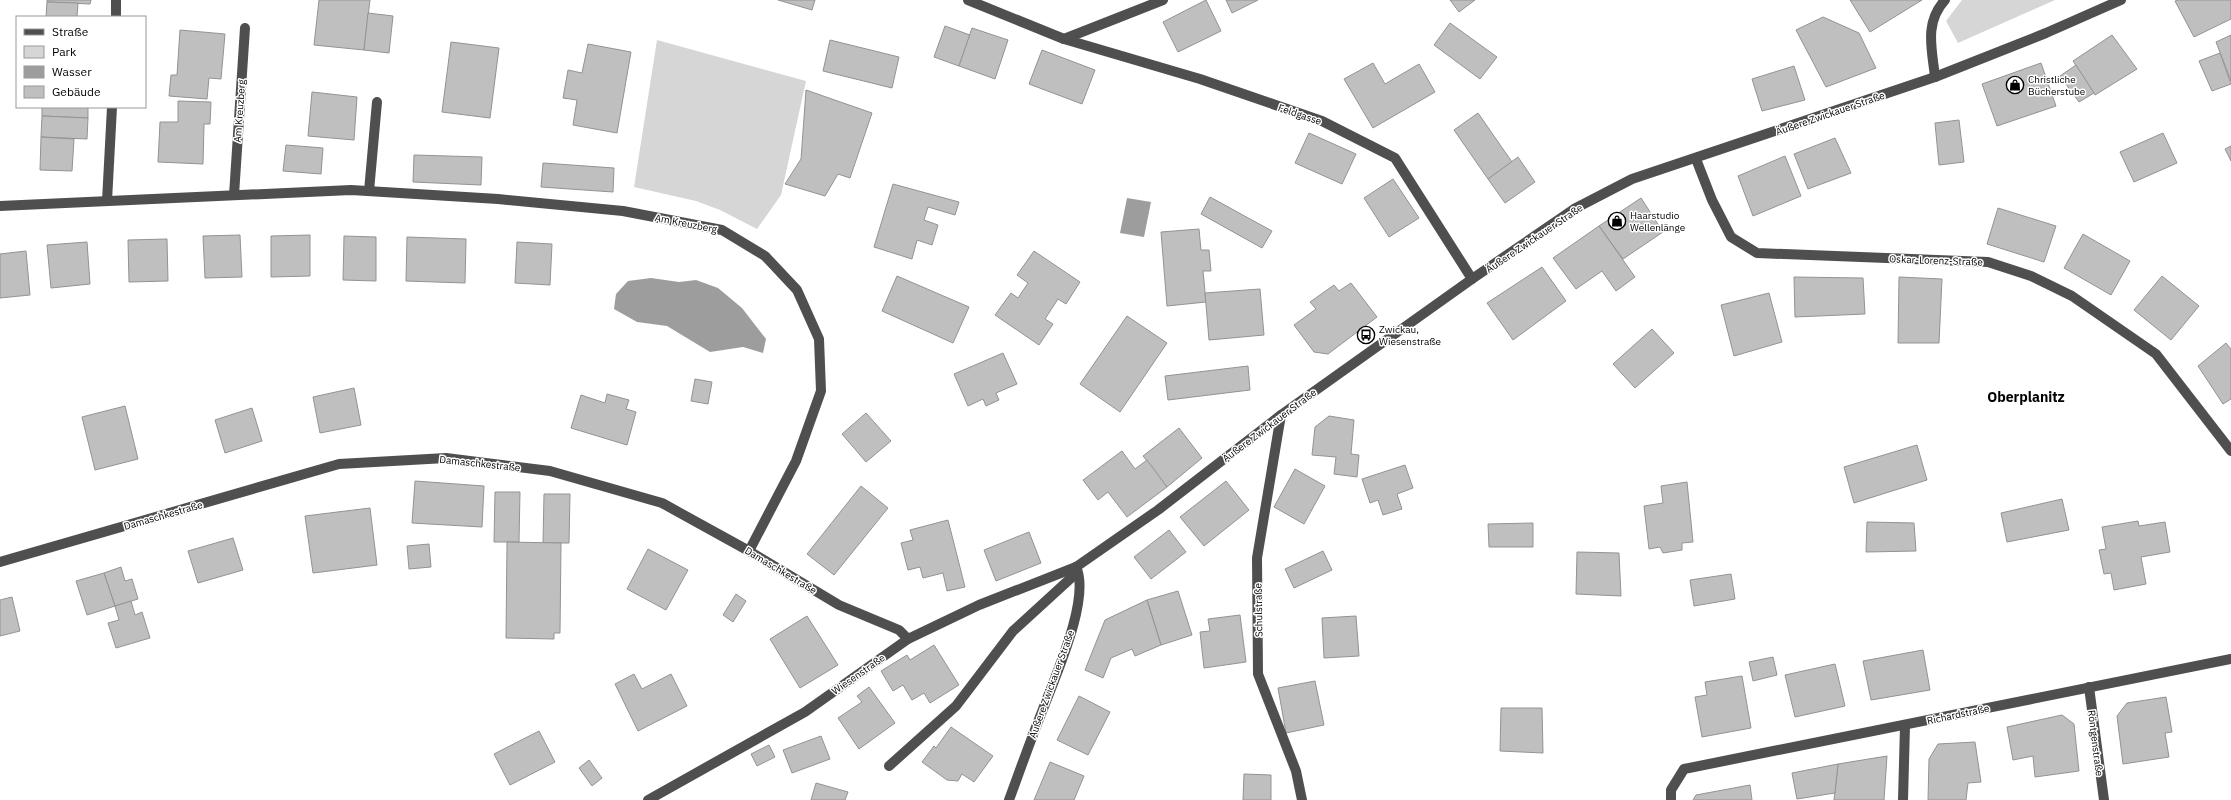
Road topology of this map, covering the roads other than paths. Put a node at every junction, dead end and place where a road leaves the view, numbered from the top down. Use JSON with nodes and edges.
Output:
{"nodes":[{"id":1,"x":116,"y":0,"type":"edge"},
{"id":2,"x":968,"y":0,"type":"edge"},
{"id":3,"x":1163,"y":0,"type":"edge"},
{"id":4,"x":1944,"y":0,"type":"edge"},
{"id":5,"x":2121,"y":0,"type":"edge"},
{"id":6,"x":116,"y":16,"type":"edge"},
{"id":7,"x":245,"y":28,"type":"dead end"},
{"id":8,"x":1064,"y":39,"type":"junction"},
{"id":9,"x":1936,"y":77,"type":"junction"},
{"id":10,"x":376,"y":102,"type":"dead end"},
{"id":11,"x":112,"y":108,"type":"edge"},
{"id":12,"x":1696,"y":158,"type":"junction"},
{"id":13,"x":369,"y":191,"type":"junction"},
{"id":14,"x":234,"y":195,"type":"junction"},
{"id":15,"x":107,"y":201,"type":"junction"},
{"id":16,"x":0,"y":206,"type":"edge"},
{"id":17,"x":1472,"y":279,"type":"junction"},
{"id":18,"x":1281,"y":415,"type":"junction"},
{"id":19,"x":2231,"y":451,"type":"edge"},
{"id":20,"x":749,"y":551,"type":"junction"},
{"id":21,"x":0,"y":562,"type":"edge"},
{"id":22,"x":1076,"y":566,"type":"junction"},
{"id":23,"x":908,"y":639,"type":"junction"},
{"id":24,"x":2231,"y":659,"type":"edge"},
{"id":25,"x":2089,"y":686,"type":"junction"},
{"id":26,"x":1905,"y":726,"type":"junction"},
{"id":27,"x":889,"y":766,"type":"dead end"},
{"id":28,"x":648,"y":800,"type":"edge"},
{"id":29,"x":1009,"y":800,"type":"edge"},
{"id":30,"x":1302,"y":800,"type":"edge"},
{"id":31,"x":1671,"y":800,"type":"edge"},
{"id":32,"x":1903,"y":800,"type":"edge"},
{"id":33,"x":2104,"y":800,"type":"edge"}],
"edges":[{"from":1,"to":6,"type":"street"},
{"from":2,"to":8,"type":"street","name":"Feldgasse"},
{"from":3,"to":8,"type":"street"},
{"from":4,"to":9,"type":"street"},
{"from":5,"to":9,"type":"street","name":"Äußere Zwickauer Straße"},
{"from":7,"to":14,"type":"street","name":"Am Kreuzberg"},
{"from":8,"to":17,"type":"street","name":"Feldgasse"},
{"from":9,"to":12,"type":"street","name":"Äußere Zwickauer Straße"},
{"from":10,"to":13,"type":"street"},
{"from":11,"to":15,"type":"street"},
{"from":12,"to":17,"type":"street","name":"Äußere Zwickauer Straße"},
{"from":12,"to":19,"type":"street","name":"Oskar-Lorenz-Straße"},
{"from":13,"to":14,"type":"street","name":"Am Kreuzberg"},
{"from":13,"to":20,"type":"street","name":"Am Kreuzberg"},
{"from":14,"to":15,"type":"street","name":"Am Kreuzberg"},
{"from":15,"to":16,"type":"street","name":"Am Kreuzberg"},
{"from":17,"to":18,"type":"street","name":"Äußere Zwickauer Straße"},
{"from":18,"to":22,"type":"street","name":"Äußere Zwickauer Straße"},
{"from":18,"to":30,"type":"street","name":"Schulstraße"},
{"from":20,"to":21,"type":"street","name":"Damaschkestraße"},
{"from":20,"to":23,"type":"street","name":"Damaschkestraße"},
{"from":22,"to":23,"type":"street","name":"Wiesenstraße"},
{"from":22,"to":27,"type":"street","name":"Äußere Zwickauer Straße"},
{"from":22,"to":29,"type":"street","name":"Äußere Zwickauer Straße"},
{"from":23,"to":28,"type":"street","name":"Wiesenstraße"},
{"from":24,"to":25,"type":"street","name":"Richardstraße"},
{"from":25,"to":26,"type":"street","name":"Richardstraße"},
{"from":25,"to":33,"type":"street","name":"Röntgenstraße"},
{"from":26,"to":31,"type":"street","name":"Richardstraße"},
{"from":26,"to":32,"type":"street"}]}
